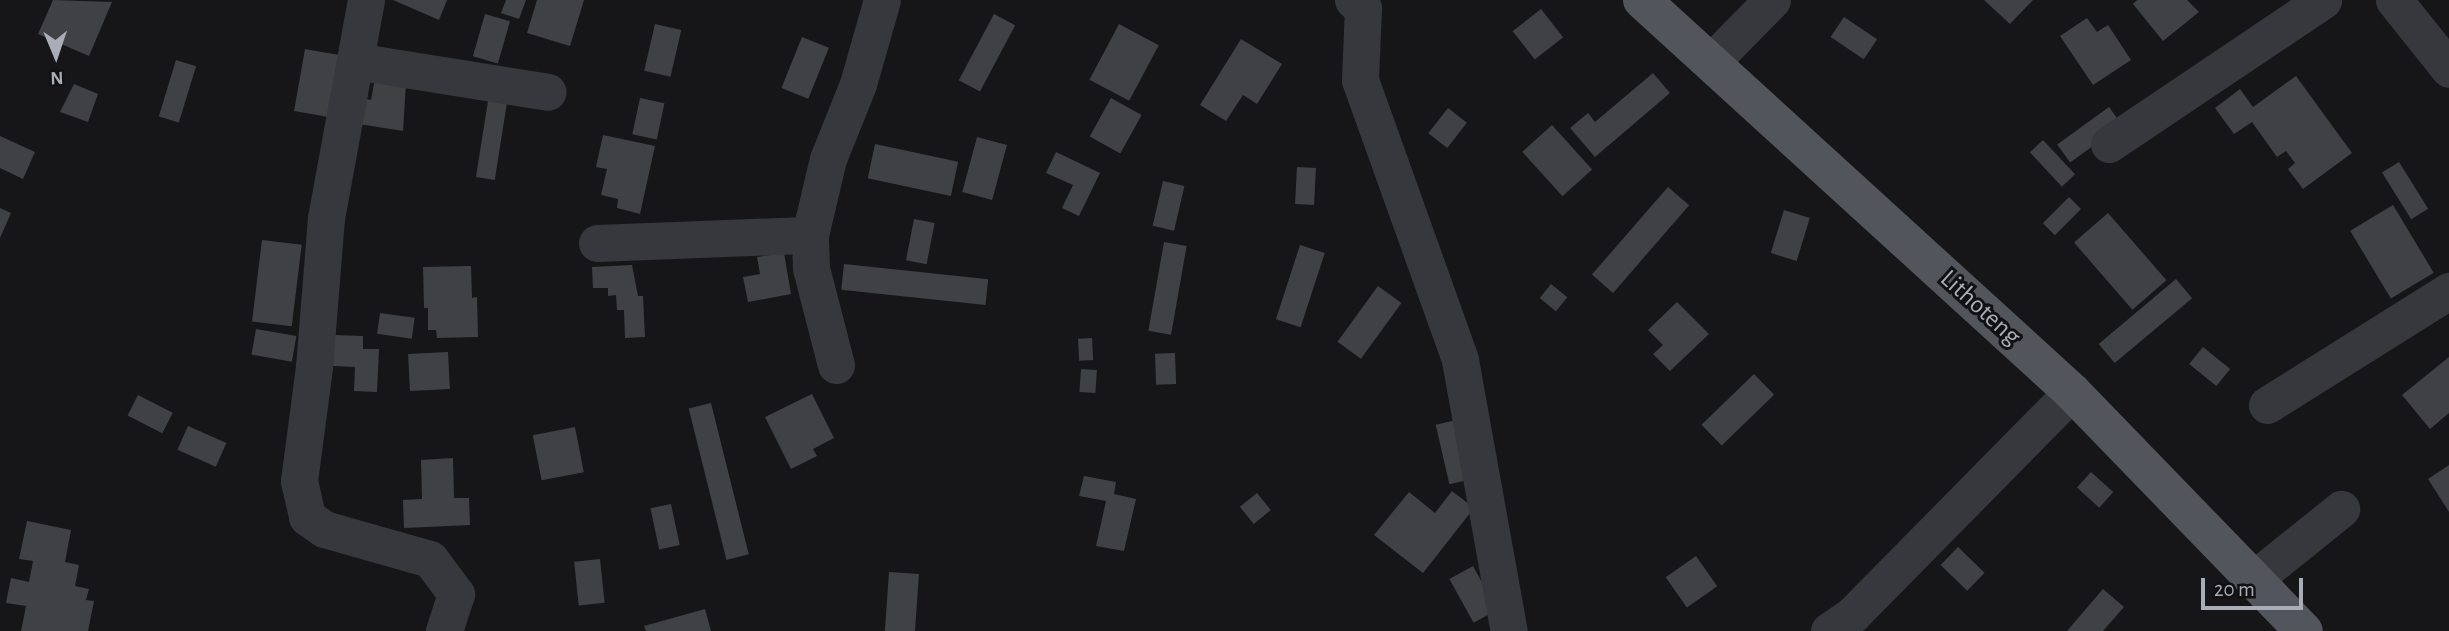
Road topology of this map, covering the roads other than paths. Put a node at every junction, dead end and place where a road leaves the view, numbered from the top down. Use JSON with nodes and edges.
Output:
{"nodes":[{"id":1,"x":366,"y":0,"type":"edge"},
{"id":2,"x":882,"y":0,"type":"edge"},
{"id":3,"x":1353,"y":0,"type":"edge"},
{"id":4,"x":1642,"y":0,"type":"edge"},
{"id":5,"x":1772,"y":0,"type":"edge"},
{"id":6,"x":2323,"y":0,"type":"edge"},
{"id":7,"x":2394,"y":0,"type":"edge"},
{"id":8,"x":355,"y":61,"type":"junction"},
{"id":9,"x":1710,"y":62,"type":"junction"},
{"id":10,"x":2449,"y":69,"type":"edge"},
{"id":11,"x":548,"y":92,"type":"dead end"},
{"id":12,"x":2109,"y":144,"type":"dead end"},
{"id":13,"x":810,"y":235,"type":"junction"},
{"id":14,"x":597,"y":243,"type":"dead end"},
{"id":15,"x":2449,"y":291,"type":"edge"},
{"id":16,"x":836,"y":365,"type":"dead end"},
{"id":17,"x":2073,"y":392,"type":"junction"},
{"id":18,"x":2267,"y":405,"type":"dead end"},
{"id":19,"x":2341,"y":509,"type":"dead end"},
{"id":20,"x":2254,"y":579,"type":"junction"},
{"id":21,"x":444,"y":631,"type":"edge"},
{"id":22,"x":1510,"y":631,"type":"edge"},
{"id":23,"x":1829,"y":631,"type":"edge"},
{"id":24,"x":2304,"y":631,"type":"edge"}],
"edges":[{"from":1,"to":8,"type":"street"},
{"from":2,"to":13,"type":"street"},
{"from":3,"to":22,"type":"street"},
{"from":4,"to":9,"type":"main road","name":"Lithoteng"},
{"from":5,"to":9,"type":"street"},
{"from":6,"to":12,"type":"street"},
{"from":7,"to":10,"type":"street"},
{"from":8,"to":11,"type":"street"},
{"from":8,"to":21,"type":"street"},
{"from":9,"to":17,"type":"main road","name":"Lithoteng"},
{"from":13,"to":14,"type":"street"},
{"from":13,"to":16,"type":"street"},
{"from":15,"to":18,"type":"street"},
{"from":17,"to":20,"type":"main road","name":"Lithoteng"},
{"from":17,"to":23,"type":"street"},
{"from":19,"to":20,"type":"street"},
{"from":20,"to":24,"type":"main road","name":"Lithoteng"}]}
